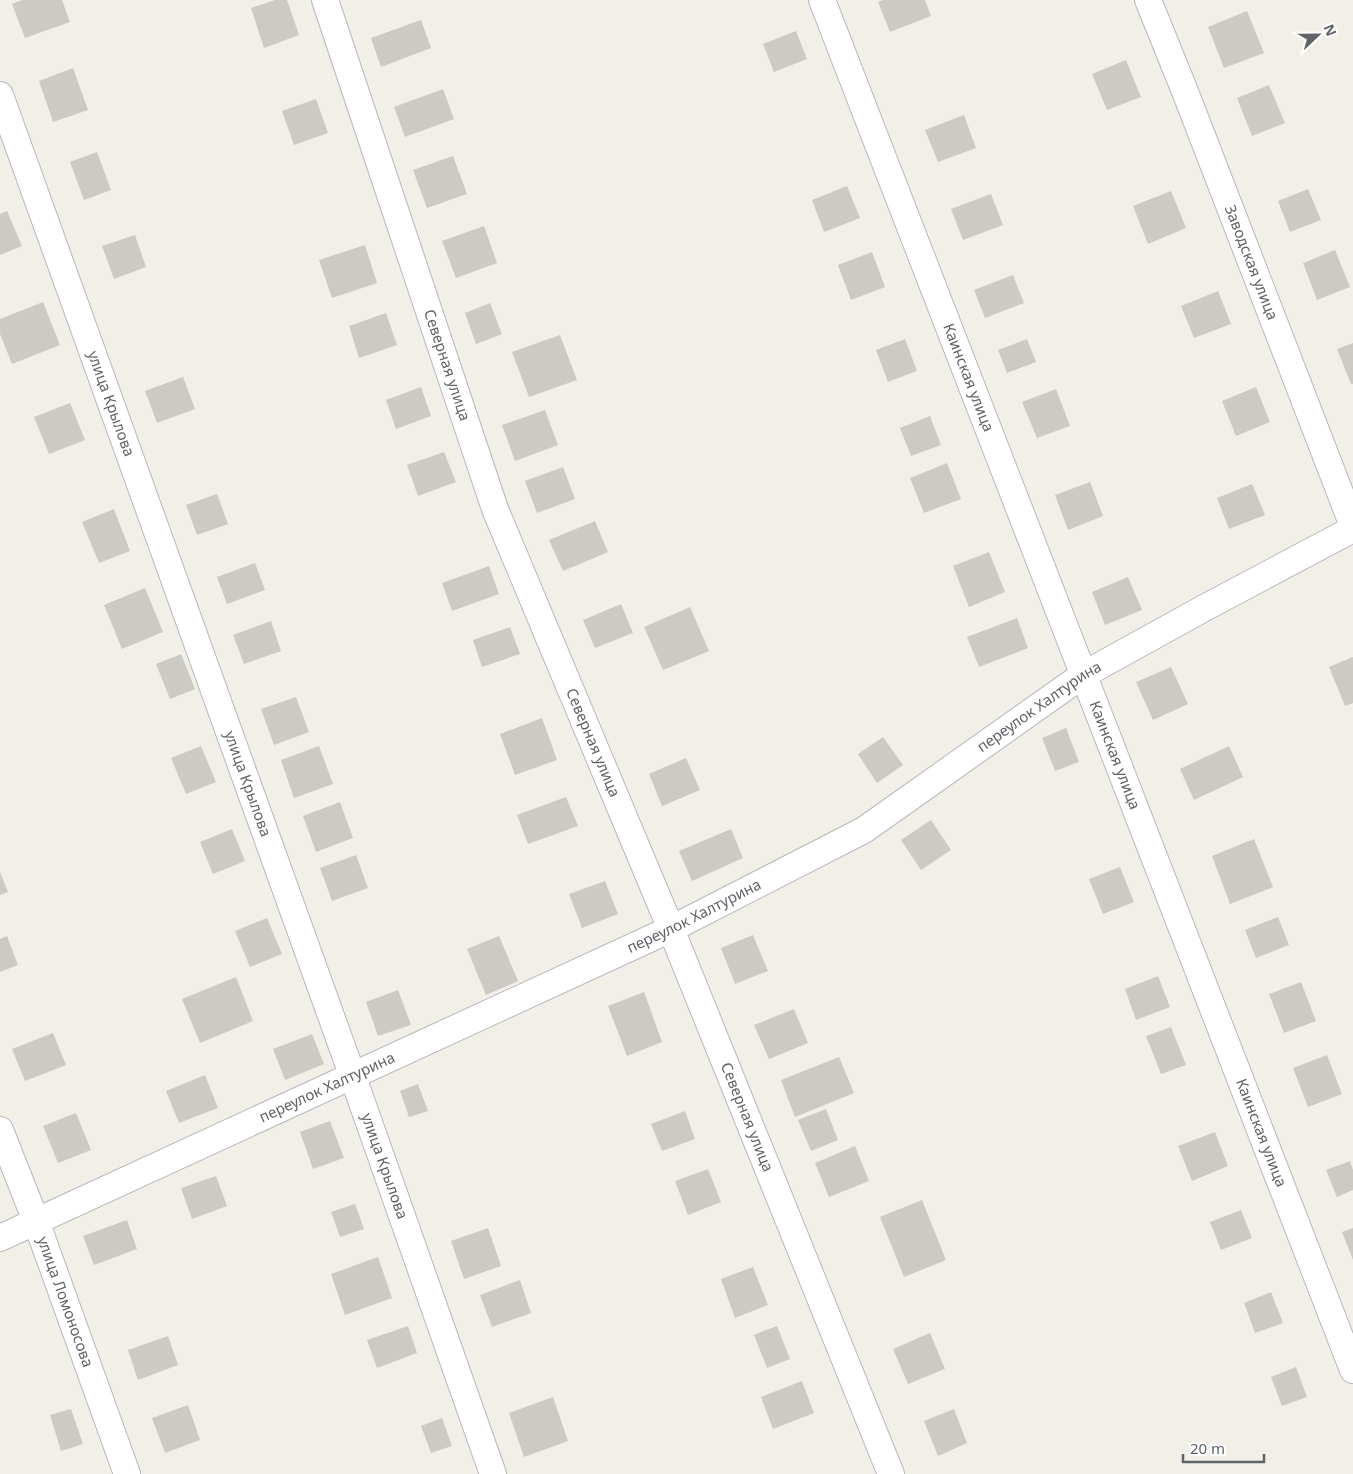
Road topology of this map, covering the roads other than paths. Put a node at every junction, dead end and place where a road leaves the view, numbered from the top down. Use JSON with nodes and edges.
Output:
{"nodes":[{"id":1,"x":325,"y":0,"type":"edge"},
{"id":2,"x":822,"y":0,"type":"edge"},
{"id":3,"x":1148,"y":0,"type":"edge"},
{"id":4,"x":0,"y":95,"type":"edge"},
{"id":5,"x":1353,"y":528,"type":"edge"},
{"id":6,"x":1083,"y":675,"type":"junction"},
{"id":7,"x":671,"y":929,"type":"junction"},
{"id":8,"x":353,"y":1076,"type":"junction"},
{"id":9,"x":0,"y":1130,"type":"edge"},
{"id":10,"x":36,"y":1221,"type":"junction"},
{"id":11,"x":0,"y":1238,"type":"edge"},
{"id":12,"x":1353,"y":1370,"type":"edge"},
{"id":13,"x":127,"y":1474,"type":"edge"},
{"id":14,"x":493,"y":1474,"type":"edge"},
{"id":15,"x":891,"y":1474,"type":"edge"}],
"edges":[{"from":1,"to":7,"type":"street","name":"Северная улица"},
{"from":2,"to":6,"type":"street","name":"Каинская улица"},
{"from":3,"to":5,"type":"street","name":"Заводская улица"},
{"from":4,"to":8,"type":"street","name":"улица Крылова"},
{"from":5,"to":6,"type":"street","name":"переулок Халтурина"},
{"from":6,"to":7,"type":"street","name":"переулок Халтурина"},
{"from":6,"to":12,"type":"street","name":"Каинская улица"},
{"from":7,"to":8,"type":"street","name":"переулок Халтурина"},
{"from":7,"to":15,"type":"street","name":"Северная улица"},
{"from":8,"to":10,"type":"street","name":"переулок Халтурина"},
{"from":8,"to":14,"type":"street","name":"улица Крылова"},
{"from":9,"to":10,"type":"street","name":"улица Ломоносова"},
{"from":10,"to":11,"type":"street","name":"переулок Халтурина"},
{"from":10,"to":13,"type":"street","name":"улица Ломоносова"}]}
